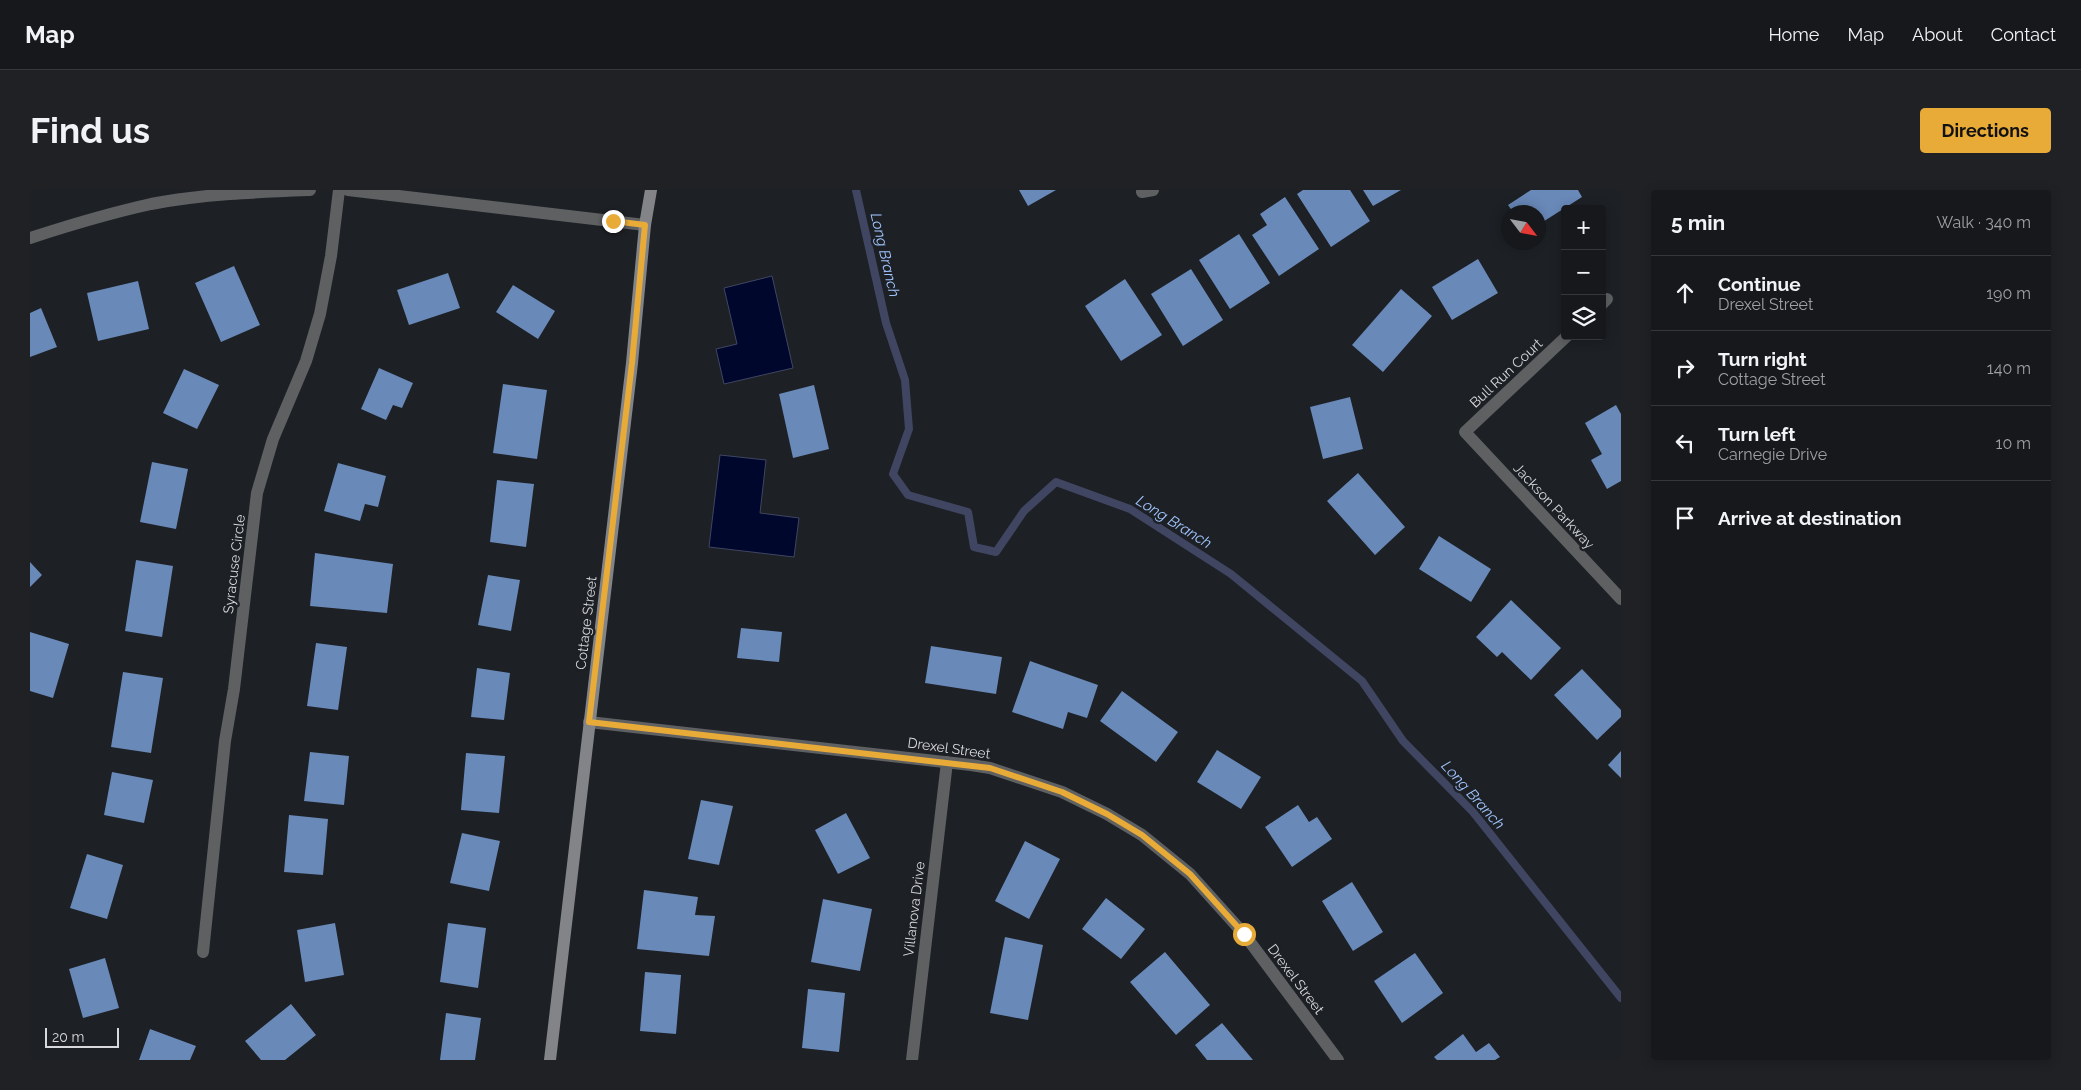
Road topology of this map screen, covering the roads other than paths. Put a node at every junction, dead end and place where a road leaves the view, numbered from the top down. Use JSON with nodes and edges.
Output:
{"nodes":[{"id":1,"x":310,"y":190,"type":"edge"},
{"id":2,"x":339,"y":190,"type":"edge"},
{"id":3,"x":348,"y":190,"type":"edge"},
{"id":4,"x":651,"y":190,"type":"edge"},
{"id":5,"x":645,"y":225,"type":"junction"},
{"id":6,"x":30,"y":238,"type":"edge"},
{"id":7,"x":1563,"y":340,"type":"edge"},
{"id":8,"x":1465,"y":432,"type":"joint"},
{"id":9,"x":1621,"y":599,"type":"edge"},
{"id":10,"x":589,"y":722,"type":"junction"},
{"id":11,"x":947,"y":762,"type":"junction"},
{"id":12,"x":203,"y":952,"type":"dead end"},
{"id":13,"x":550,"y":1060,"type":"edge"},
{"id":14,"x":912,"y":1060,"type":"edge"},
{"id":15,"x":1338,"y":1060,"type":"edge"}],
"edges":[{"from":1,"to":6,"type":"street"},
{"from":2,"to":12,"type":"street","name":"Syracuse Circle"},
{"from":3,"to":5,"type":"street"},
{"from":4,"to":5,"type":"street","name":"Cottage Street"},
{"from":5,"to":10,"type":"street","name":"Cottage Street"},
{"from":7,"to":8,"type":"street","name":"Bull Run Court"},
{"from":8,"to":9,"type":"street","name":"Jackson Parkway"},
{"from":10,"to":11,"type":"street","name":"Drexel Street"},
{"from":10,"to":13,"type":"street","name":"Cottage Street"},
{"from":11,"to":14,"type":"street","name":"Villanova Drive"},
{"from":11,"to":15,"type":"street","name":"Drexel Street"}]}
